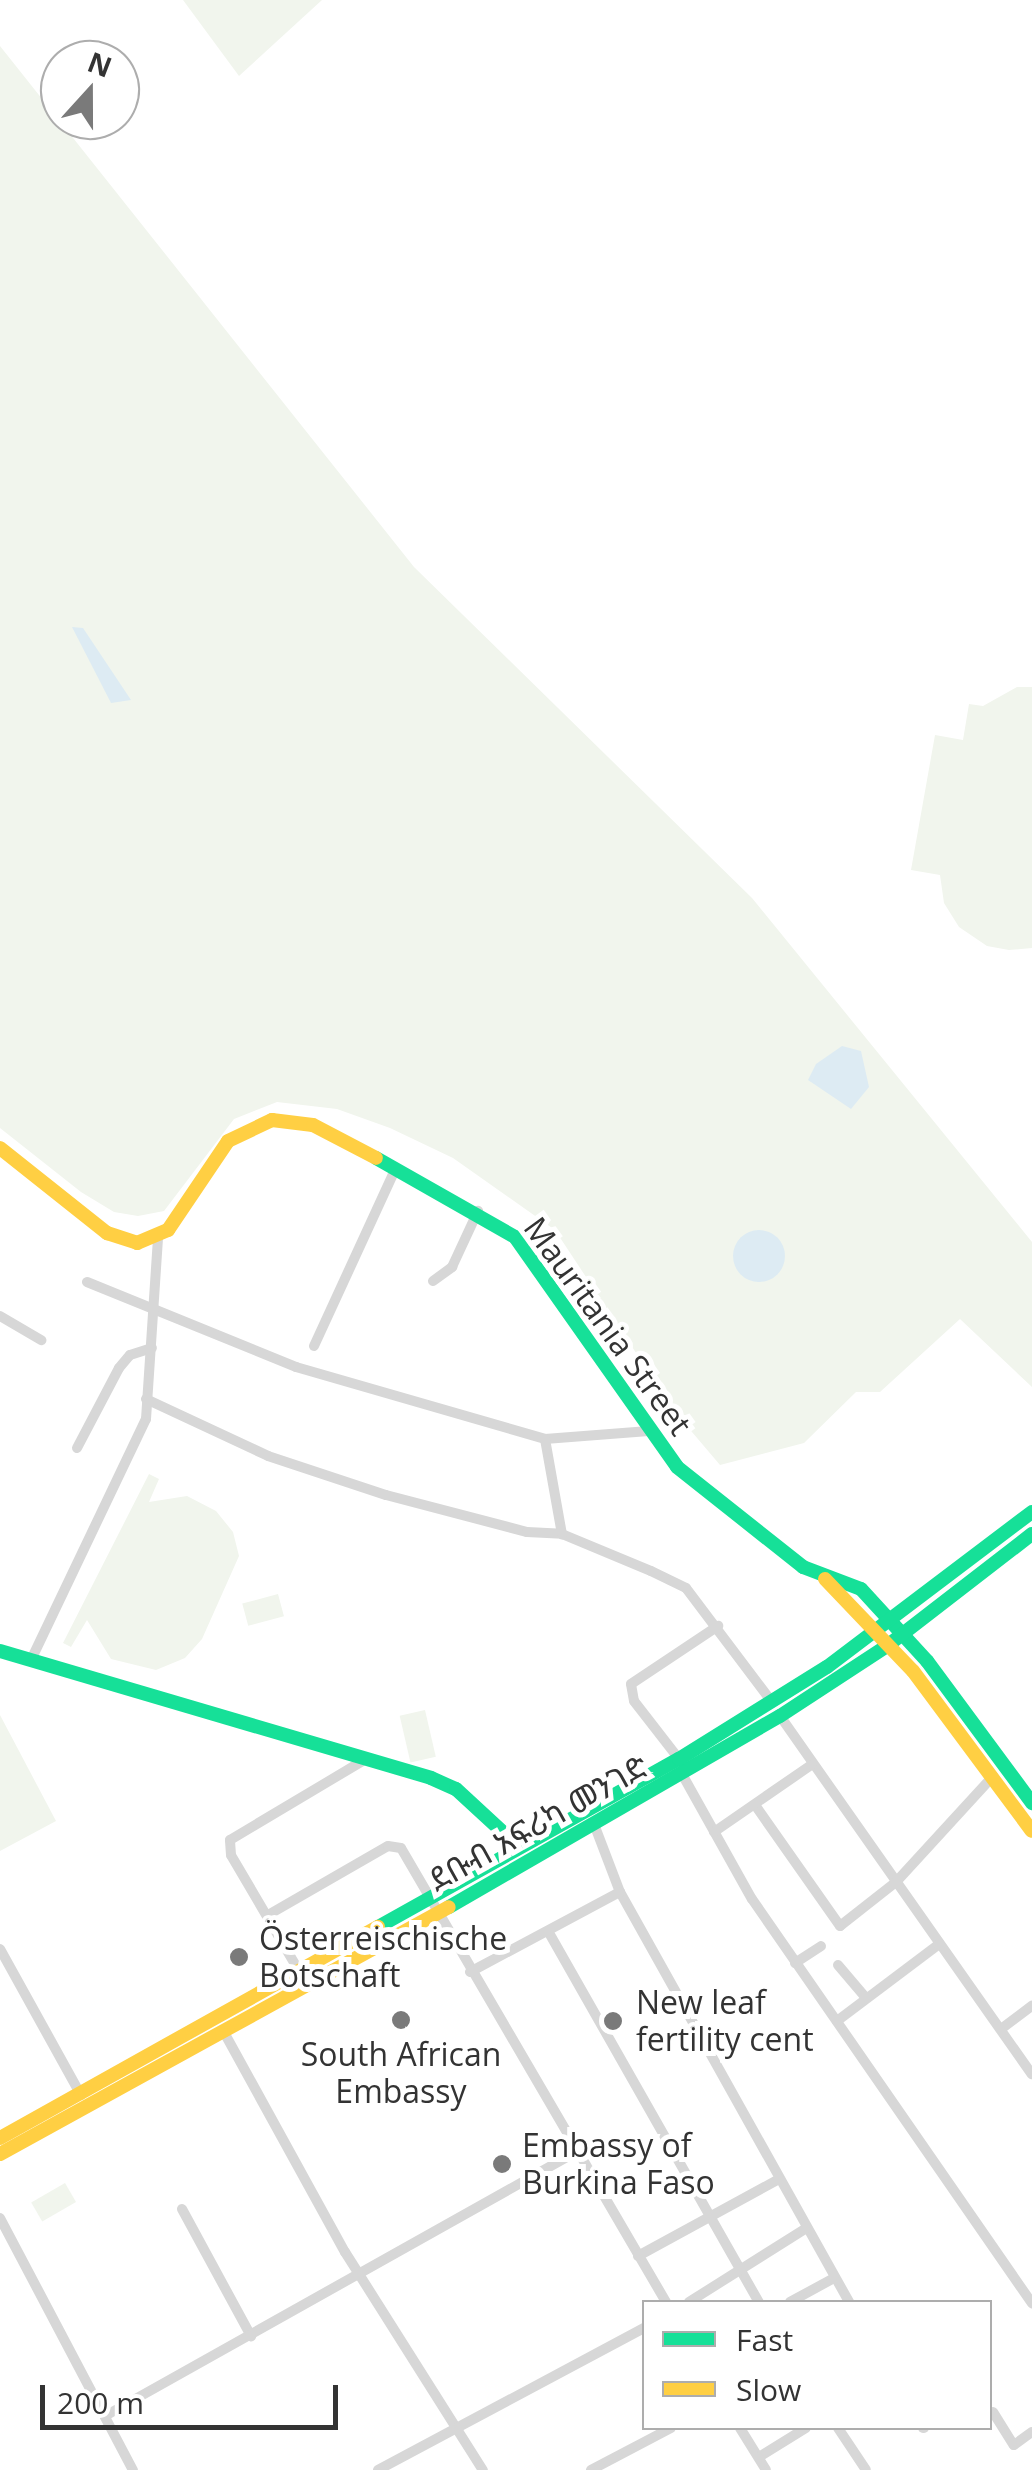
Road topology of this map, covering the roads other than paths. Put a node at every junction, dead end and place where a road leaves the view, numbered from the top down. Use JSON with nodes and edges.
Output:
{"nodes":[{"id":1,"x":0,"y":1148,"type":"edge"},
{"id":2,"x":396,"y":1168,"type":"junction"},
{"id":3,"x":478,"y":1211,"type":"junction"},
{"id":4,"x":158,"y":1238,"type":"junction"},
{"id":5,"x":433,"y":1281,"type":"dead end"},
{"id":6,"x":87,"y":1282,"type":"dead end"},
{"id":7,"x":157,"y":1310,"type":"junction"},
{"id":8,"x":0,"y":1316,"type":"edge"},
{"id":9,"x":40,"y":1340,"type":"dead end"},
{"id":10,"x":314,"y":1346,"type":"dead end"},
{"id":11,"x":152,"y":1348,"type":"junction"},
{"id":12,"x":146,"y":1399,"type":"junction"},
{"id":13,"x":649,"y":1431,"type":"junction"},
{"id":14,"x":545,"y":1438,"type":"junction"},
{"id":15,"x":77,"y":1448,"type":"dead end"},
{"id":16,"x":1032,"y":1512,"type":"edge"},
{"id":17,"x":562,"y":1534,"type":"junction"},
{"id":18,"x":1032,"y":1534,"type":"edge"},
{"id":19,"x":824,"y":1579,"type":"junction"},
{"id":20,"x":889,"y":1619,"type":"junction"},
{"id":21,"x":718,"y":1626,"type":"junction"},
{"id":22,"x":872,"y":1632,"type":"junction"},
{"id":23,"x":902,"y":1633,"type":"junction"},
{"id":24,"x":887,"y":1646,"type":"junction"},
{"id":25,"x":0,"y":1650,"type":"edge"},
{"id":26,"x":32,"y":1660,"type":"junction"},
{"id":27,"x":771,"y":1701,"type":"junction"},
{"id":28,"x":780,"y":1716,"type":"junction"},
{"id":29,"x":364,"y":1760,"type":"junction"},
{"id":30,"x":811,"y":1765,"type":"junction"},
{"id":31,"x":681,"y":1766,"type":"junction"},
{"id":32,"x":993,"y":1776,"type":"junction"},
{"id":33,"x":1032,"y":1803,"type":"edge"},
{"id":34,"x":755,"y":1805,"type":"junction"},
{"id":35,"x":594,"y":1824,"type":"junction"},
{"id":36,"x":1032,"y":1831,"type":"edge"},
{"id":37,"x":714,"y":1832,"type":"junction"},
{"id":38,"x":518,"y":1846,"type":"junction"},
{"id":39,"x":896,"y":1882,"type":"junction"},
{"id":40,"x":620,"y":1892,"type":"junction"},
{"id":41,"x":427,"y":1896,"type":"junction"},
{"id":42,"x":435,"y":1912,"type":"junction"},
{"id":43,"x":268,"y":1915,"type":"junction"},
{"id":44,"x":548,"y":1931,"type":"junction"},
{"id":45,"x":938,"y":1944,"type":"junction"},
{"id":46,"x":821,"y":1946,"type":"dead end"},
{"id":47,"x":0,"y":1949,"type":"edge"},
{"id":48,"x":795,"y":1963,"type":"junction"},
{"id":49,"x":838,"y":1965,"type":"dead end"},
{"id":50,"x":5,"y":1969,"type":"edge"},
{"id":51,"x":298,"y":1971,"type":"junction"},
{"id":52,"x":470,"y":1972,"type":"junction"},
{"id":53,"x":866,"y":1998,"type":"junction"},
{"id":54,"x":1032,"y":2006,"type":"edge"},
{"id":55,"x":836,"y":2021,"type":"junction"},
{"id":56,"x":1002,"y":2028,"type":"junction"},
{"id":57,"x":225,"y":2034,"type":"junction"},
{"id":58,"x":1032,"y":2074,"type":"edge"},
{"id":59,"x":81,"y":2096,"type":"junction"},
{"id":60,"x":0,"y":2138,"type":"edge"},
{"id":61,"x":576,"y":2152,"type":"junction"},
{"id":62,"x":0,"y":2154,"type":"edge"},
{"id":63,"x":779,"y":2179,"type":"junction"},
{"id":64,"x":182,"y":2209,"type":"dead end"},
{"id":65,"x":0,"y":2218,"type":"edge"},
{"id":66,"x":706,"y":2218,"type":"junction"},
{"id":67,"x":804,"y":2229,"type":"junction"},
{"id":68,"x":638,"y":2256,"type":"junction"},
{"id":69,"x":739,"y":2270,"type":"junction"},
{"id":70,"x":364,"y":2274,"type":"junction"},
{"id":71,"x":834,"y":2278,"type":"junction"},
{"id":72,"x":665,"y":2300,"type":"edge"},
{"id":73,"x":691,"y":2300,"type":"edge"},
{"id":74,"x":758,"y":2300,"type":"edge"},
{"id":75,"x":794,"y":2300,"type":"edge"},
{"id":76,"x":848,"y":2300,"type":"edge"},
{"id":77,"x":1032,"y":2304,"type":"edge"},
{"id":78,"x":642,"y":2329,"type":"edge"},
{"id":79,"x":250,"y":2336,"type":"junction"},
{"id":80,"x":993,"y":2412,"type":"dead end"},
{"id":81,"x":105,"y":2416,"type":"junction"},
{"id":82,"x":459,"y":2427,"type":"junction"},
{"id":83,"x":667,"y":2430,"type":"edge"},
{"id":84,"x":741,"y":2430,"type":"edge"},
{"id":85,"x":803,"y":2430,"type":"edge"},
{"id":86,"x":839,"y":2430,"type":"edge"},
{"id":87,"x":1032,"y":2432,"type":"edge"},
{"id":88,"x":758,"y":2457,"type":"junction"},
{"id":89,"x":132,"y":2470,"type":"edge"},
{"id":90,"x":378,"y":2470,"type":"edge"},
{"id":91,"x":482,"y":2470,"type":"edge"},
{"id":92,"x":591,"y":2470,"type":"edge"},
{"id":93,"x":766,"y":2470,"type":"edge"},
{"id":94,"x":866,"y":2470,"type":"edge"}],
"edges":[{"from":1,"to":4,"type":"main road"},
{"from":2,"to":3,"type":"main road","name":"Mauritania Street"},
{"from":2,"to":4,"type":"main road","name":"Mauritania Street"},
{"from":2,"to":10,"type":"street"},
{"from":3,"to":5,"type":"street"},
{"from":3,"to":13,"type":"main road","name":"Mauritania Street"},
{"from":4,"to":7,"type":"street"},
{"from":6,"to":7,"type":"street"},
{"from":7,"to":11,"type":"street"},
{"from":7,"to":14,"type":"street"},
{"from":8,"to":9,"type":"street"},
{"from":11,"to":12,"type":"street"},
{"from":11,"to":15,"type":"street"},
{"from":12,"to":17,"type":"street"},
{"from":12,"to":26,"type":"street"},
{"from":13,"to":14,"type":"street"},
{"from":13,"to":19,"type":"main road","name":"Mauritania Street"},
{"from":14,"to":17,"type":"street"},
{"from":16,"to":20,"type":"main road","name":"ደቡብ አፍሪካ መንገድ"},
{"from":17,"to":21,"type":"street"},
{"from":18,"to":23,"type":"main road","name":"ደቡብ አፍሪካ መንገድ"},
{"from":19,"to":20,"type":"main road","name":"Mauritania Street"},
{"from":19,"to":22,"type":"main road","name":"Mauritania Street"},
{"from":20,"to":22,"type":"main road","name":"ደቡብ አፍሪካ መንገድ"},
{"from":20,"to":23,"type":"main road","name":"Mauritania Street"},
{"from":21,"to":27,"type":"street"},
{"from":21,"to":31,"type":"street"},
{"from":22,"to":24,"type":"main road","name":"Mauritania Street"},
{"from":22,"to":27,"type":"main road","name":"ደቡብ አፍሪካ መንገድ"},
{"from":23,"to":24,"type":"main road","name":"ደቡብ አፍሪካ መንገድ"},
{"from":23,"to":33,"type":"main road","name":"Mauritania Street"},
{"from":24,"to":28,"type":"main road","name":"ደቡብ አፍሪካ መንገድ"},
{"from":24,"to":32,"type":"main road","name":"Mauritania Street"},
{"from":25,"to":26,"type":"main road"},
{"from":26,"to":29,"type":"main road"},
{"from":27,"to":31,"type":"main road","name":"ደቡብ አፍሪካ መንገድ"},
{"from":28,"to":30,"type":"street"},
{"from":28,"to":31,"type":"main road","name":"ደቡብ አፍሪካ መንገድ"},
{"from":29,"to":38,"type":"main road"},
{"from":29,"to":43,"type":"street"},
{"from":30,"to":34,"type":"street"},
{"from":30,"to":39,"type":"street"},
{"from":31,"to":35,"type":"main road","name":"ደቡብ አፍሪካ መንገድ"},
{"from":31,"to":37,"type":"street"},
{"from":31,"to":38,"type":"main road","name":"ደቡብ አፍሪካ መንገድ"},
{"from":32,"to":36,"type":"main road","name":"Mauritania Street"},
{"from":32,"to":39,"type":"street"},
{"from":34,"to":37,"type":"street"},
{"from":34,"to":39,"type":"street"},
{"from":35,"to":40,"type":"street"},
{"from":35,"to":42,"type":"main road","name":"ደቡብ አፍሪካ መንገድ"},
{"from":37,"to":48,"type":"street"},
{"from":38,"to":41,"type":"main road","name":"ደቡብ አፍሪካ መንገድ"},
{"from":39,"to":45,"type":"street"},
{"from":40,"to":44,"type":"street"},
{"from":40,"to":63,"type":"street"},
{"from":41,"to":42,"type":"street"},
{"from":41,"to":43,"type":"street"},
{"from":41,"to":51,"type":"main road","name":"ደቡብ አፍሪካ መንገድ"},
{"from":42,"to":52,"type":"street"},
{"from":42,"to":57,"type":"main road","name":"ደቡብ አፍሪካ መንገድ"},
{"from":43,"to":51,"type":"street"},
{"from":44,"to":52,"type":"street"},
{"from":44,"to":66,"type":"street"},
{"from":45,"to":53,"type":"street"},
{"from":45,"to":56,"type":"street"},
{"from":46,"to":48,"type":"street"},
{"from":47,"to":50,"type":"street"},
{"from":48,"to":55,"type":"street"},
{"from":49,"to":53,"type":"street"},
{"from":50,"to":59,"type":"street"},
{"from":51,"to":59,"type":"main road","name":"ደቡብ አፍሪካ መንገድ"},
{"from":52,"to":61,"type":"street"},
{"from":53,"to":55,"type":"street"},
{"from":54,"to":56,"type":"street"},
{"from":55,"to":77,"type":"street"},
{"from":56,"to":58,"type":"street"},
{"from":57,"to":62,"type":"main road","name":"ደቡብ አፍሪካ መንገድ"},
{"from":57,"to":70,"type":"street"},
{"from":59,"to":60,"type":"main road","name":"ደቡብ አፍሪካ መንገድ"},
{"from":61,"to":68,"type":"street"},
{"from":61,"to":70,"type":"street"},
{"from":63,"to":66,"type":"street"},
{"from":63,"to":67,"type":"street"},
{"from":64,"to":79,"type":"street"},
{"from":65,"to":81,"type":"street"},
{"from":66,"to":68,"type":"street"},
{"from":66,"to":69,"type":"street"},
{"from":67,"to":69,"type":"street"},
{"from":67,"to":71,"type":"street"},
{"from":68,"to":72,"type":"street"},
{"from":69,"to":73,"type":"street"},
{"from":69,"to":74,"type":"street"},
{"from":70,"to":79,"type":"street"},
{"from":70,"to":82,"type":"street"},
{"from":71,"to":75,"type":"street"},
{"from":71,"to":76,"type":"street"},
{"from":78,"to":82,"type":"street"},
{"from":79,"to":81,"type":"street"},
{"from":80,"to":87,"type":"street"},
{"from":81,"to":89,"type":"street"},
{"from":82,"to":90,"type":"street"},
{"from":82,"to":91,"type":"street"},
{"from":83,"to":92,"type":"street"},
{"from":84,"to":88,"type":"street"},
{"from":85,"to":88,"type":"street"},
{"from":86,"to":94,"type":"street"},
{"from":88,"to":93,"type":"street"}]}
